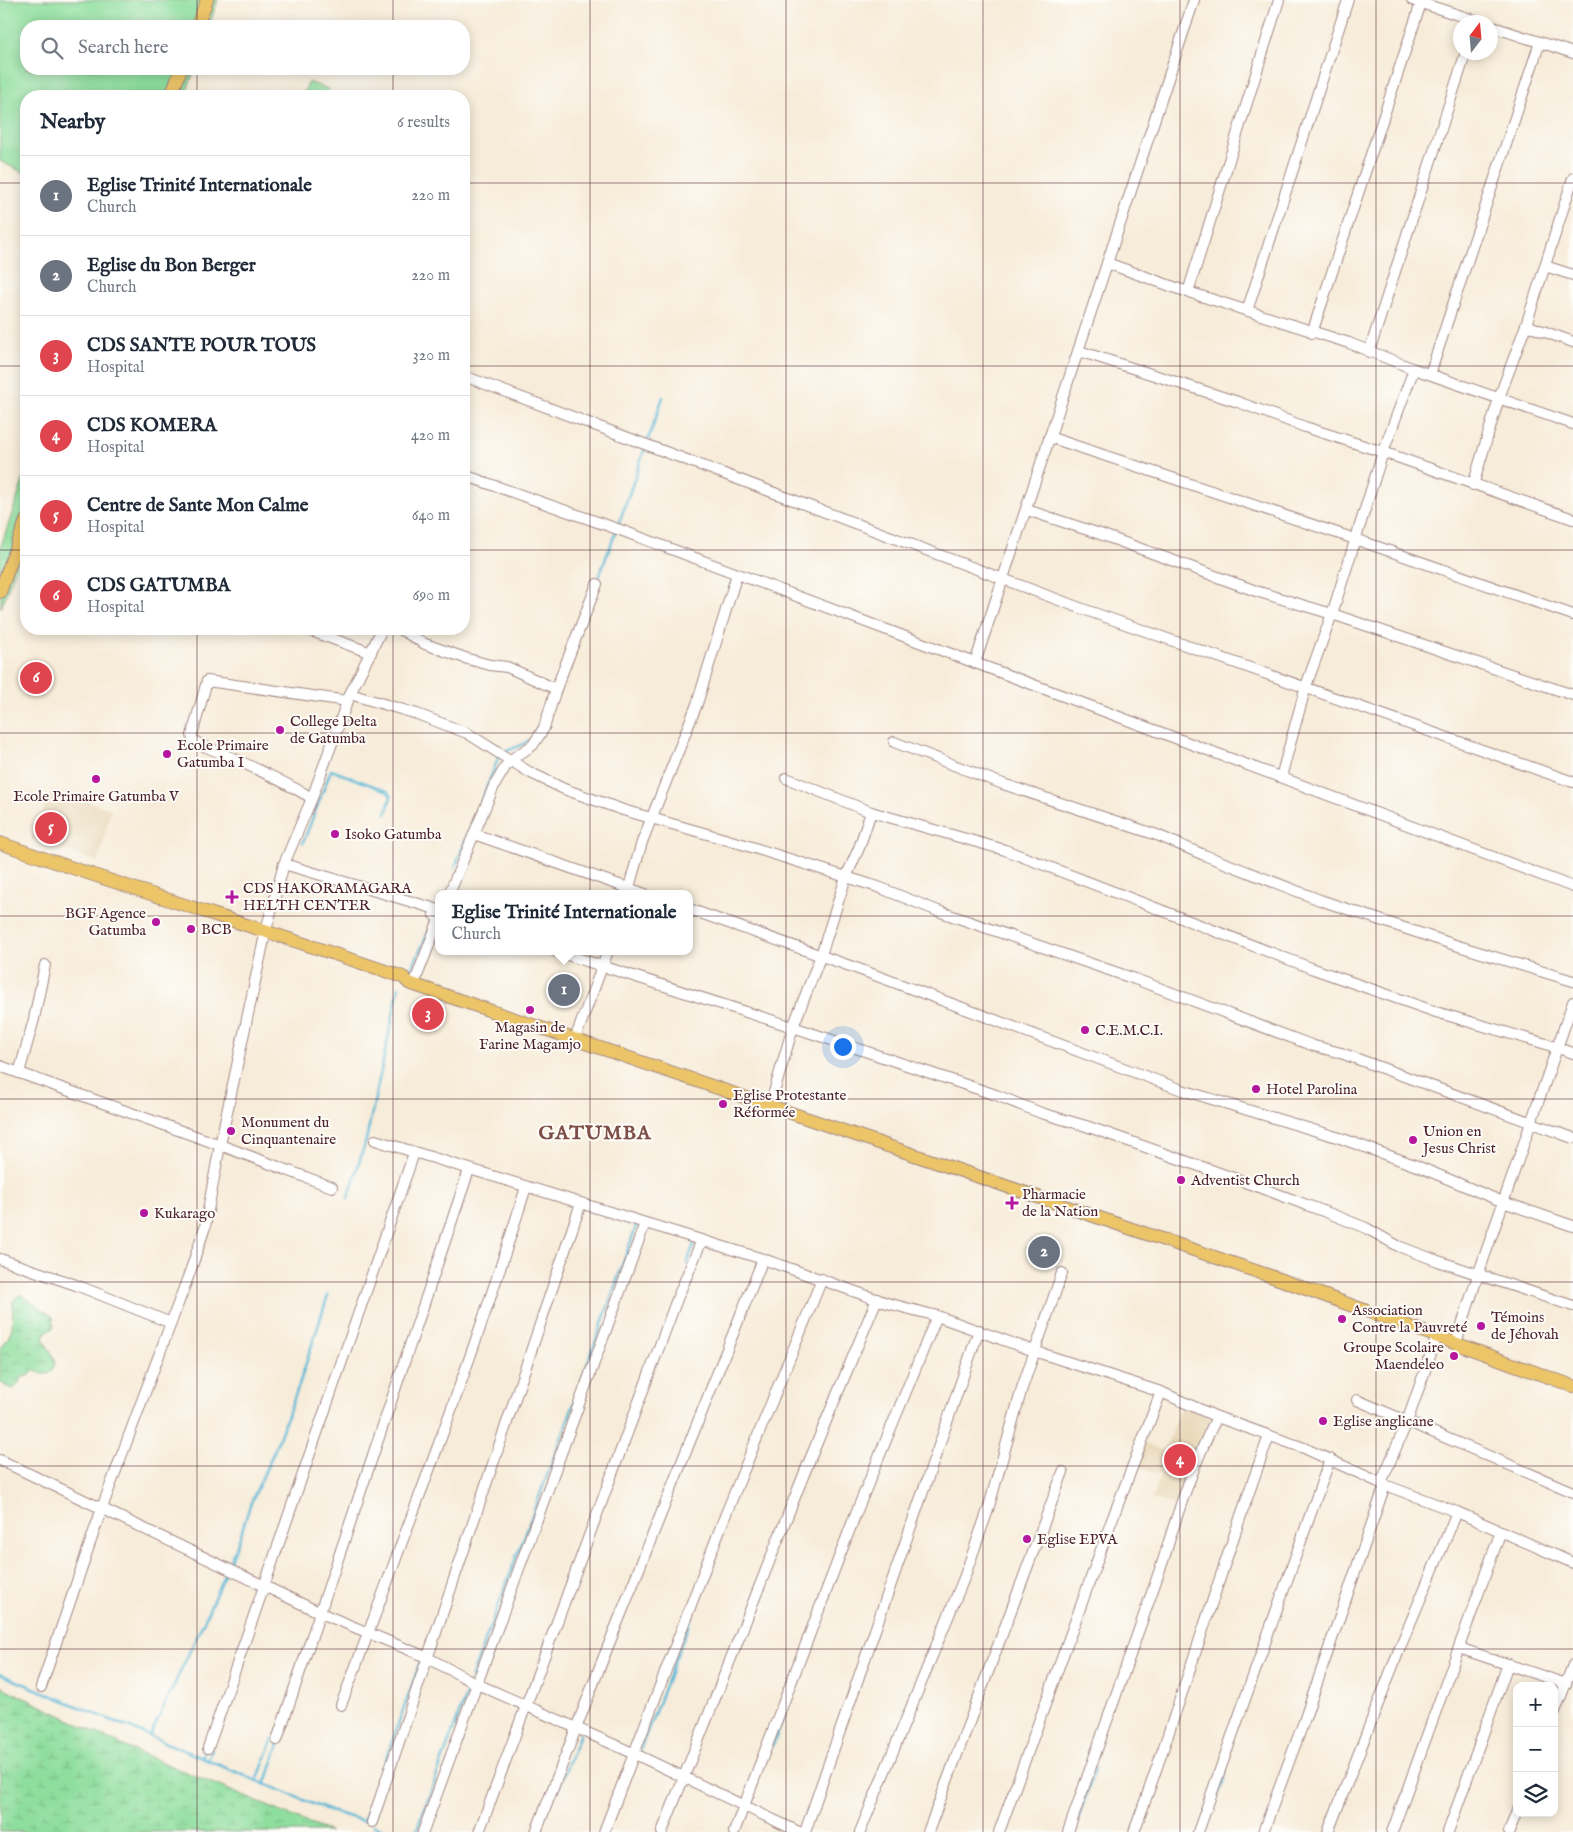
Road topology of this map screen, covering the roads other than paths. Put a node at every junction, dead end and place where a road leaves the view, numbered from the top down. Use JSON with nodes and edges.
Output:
{"nodes":[{"id":1,"x":207,"y":0,"type":"edge"},
{"id":2,"x":1194,"y":0,"type":"edge"},
{"id":3,"x":1279,"y":0,"type":"edge"},
{"id":4,"x":1348,"y":0,"type":"edge"},
{"id":5,"x":1417,"y":1,"type":"edge"},
{"id":6,"x":1457,"y":15,"type":"edge"},
{"id":7,"x":199,"y":20,"type":"edge"},
{"id":8,"x":1498,"y":29,"type":"edge"},
{"id":9,"x":1540,"y":42,"type":"junction"},
{"id":10,"x":1573,"y":53,"type":"edge"},
{"id":11,"x":1463,"y":60,"type":"edge"},
{"id":12,"x":179,"y":75,"type":"edge"},
{"id":13,"x":173,"y":90,"type":"edge"},
{"id":14,"x":1573,"y":178,"type":"edge"},
{"id":15,"x":1569,"y":206,"type":"edge"},
{"id":16,"x":1106,"y":264,"type":"junction"},
{"id":17,"x":1545,"y":266,"type":"junction"},
{"id":18,"x":1573,"y":275,"type":"edge"},
{"id":19,"x":1188,"y":292,"type":"junction"},
{"id":20,"x":1247,"y":311,"type":"junction"},
{"id":21,"x":1526,"y":325,"type":"junction"},
{"id":22,"x":1312,"y":332,"type":"junction"},
{"id":23,"x":1573,"y":342,"type":"edge"},
{"id":24,"x":1079,"y":351,"type":"junction"},
{"id":25,"x":1369,"y":352,"type":"junction"},
{"id":26,"x":1414,"y":369,"type":"junction"},
{"id":27,"x":1430,"y":374,"type":"junction"},
{"id":28,"x":470,"y":378,"type":"edge"},
{"id":29,"x":1499,"y":398,"type":"junction"},
{"id":30,"x":1573,"y":424,"type":"edge"},
{"id":31,"x":1049,"y":437,"type":"junction"},
{"id":32,"x":1383,"y":452,"type":"junction"},
{"id":33,"x":470,"y":477,"type":"edge"},
{"id":34,"x":1473,"y":485,"type":"junction"},
{"id":35,"x":1027,"y":510,"type":"junction"},
{"id":36,"x":1573,"y":518,"type":"edge"},
{"id":37,"x":20,"y":537,"type":"edge"},
{"id":38,"x":1355,"y":540,"type":"junction"},
{"id":39,"x":737,"y":574,"type":"junction"},
{"id":40,"x":1002,"y":578,"type":"junction"},
{"id":41,"x":597,"y":584,"type":"dead end"},
{"id":42,"x":0,"y":592,"type":"edge"},
{"id":43,"x":1332,"y":614,"type":"junction"},
{"id":44,"x":1573,"y":615,"type":"edge"},
{"id":45,"x":322,"y":635,"type":"edge"},
{"id":46,"x":379,"y":635,"type":"edge"},
{"id":47,"x":410,"y":635,"type":"edge"},
{"id":48,"x":371,"y":653,"type":"junction"},
{"id":49,"x":975,"y":663,"type":"junction"},
{"id":50,"x":1306,"y":686,"type":"junction"},
{"id":51,"x":554,"y":688,"type":"junction"},
{"id":52,"x":1573,"y":695,"type":"edge"},
{"id":53,"x":349,"y":698,"type":"junction"},
{"id":54,"x":894,"y":742,"type":"dead end"},
{"id":55,"x":503,"y":757,"type":"junction"},
{"id":56,"x":1281,"y":777,"type":"junction"},
{"id":57,"x":786,"y":778,"type":"dead end"},
{"id":58,"x":1573,"y":782,"type":"edge"},
{"id":59,"x":312,"y":798,"type":"junction"},
{"id":60,"x":871,"y":812,"type":"junction"},
{"id":61,"x":652,"y":819,"type":"junction"},
{"id":62,"x":474,"y":834,"type":"junction"},
{"id":63,"x":0,"y":843,"type":"edge"},
{"id":64,"x":284,"y":864,"type":"junction"},
{"id":65,"x":846,"y":877,"type":"junction"},
{"id":66,"x":1573,"y":887,"type":"edge"},
{"id":67,"x":451,"y":890,"type":"edge"},
{"id":68,"x":625,"y":890,"type":"edge"},
{"id":69,"x":628,"y":890,"type":"edge"},
{"id":70,"x":435,"y":909,"type":"edge"},
{"id":71,"x":693,"y":910,"type":"edge"},
{"id":72,"x":435,"y":923,"type":"edge"},
{"id":73,"x":266,"y":930,"type":"junction"},
{"id":74,"x":566,"y":955,"type":"edge"},
{"id":75,"x":607,"y":955,"type":"edge"},
{"id":76,"x":820,"y":955,"type":"junction"},
{"id":77,"x":45,"y":965,"type":"dead end"},
{"id":78,"x":603,"y":968,"type":"junction"},
{"id":79,"x":1573,"y":981,"type":"edge"},
{"id":80,"x":414,"y":984,"type":"junction"},
{"id":81,"x":1573,"y":1002,"type":"edge"},
{"id":82,"x":793,"y":1027,"type":"junction"},
{"id":83,"x":575,"y":1039,"type":"junction"},
{"id":84,"x":1556,"y":1046,"type":"junction"},
{"id":85,"x":1573,"y":1053,"type":"edge"},
{"id":86,"x":0,"y":1066,"type":"edge"},
{"id":87,"x":19,"y":1073,"type":"junction"},
{"id":88,"x":770,"y":1106,"type":"junction"},
{"id":89,"x":1531,"y":1123,"type":"junction"},
{"id":90,"x":1573,"y":1138,"type":"edge"},
{"id":91,"x":375,"y":1140,"type":"dead end"},
{"id":92,"x":220,"y":1144,"type":"junction"},
{"id":93,"x":414,"y":1153,"type":"junction"},
{"id":94,"x":469,"y":1170,"type":"junction"},
{"id":95,"x":332,"y":1187,"type":"dead end"},
{"id":96,"x":526,"y":1187,"type":"junction"},
{"id":97,"x":1503,"y":1202,"type":"junction"},
{"id":98,"x":581,"y":1203,"type":"junction"},
{"id":99,"x":644,"y":1222,"type":"junction"},
{"id":100,"x":1573,"y":1226,"type":"edge"},
{"id":101,"x":702,"y":1240,"type":"junction"},
{"id":102,"x":0,"y":1259,"type":"edge"},
{"id":103,"x":763,"y":1259,"type":"junction"},
{"id":104,"x":1062,"y":1273,"type":"dead end"},
{"id":105,"x":1478,"y":1275,"type":"junction"},
{"id":106,"x":822,"y":1279,"type":"junction"},
{"id":107,"x":877,"y":1299,"type":"junction"},
{"id":108,"x":1573,"y":1306,"type":"edge"},
{"id":109,"x":937,"y":1316,"type":"junction"},
{"id":110,"x":171,"y":1323,"type":"junction"},
{"id":111,"x":978,"y":1330,"type":"junction"},
{"id":112,"x":1437,"y":1336,"type":"junction"},
{"id":113,"x":1456,"y":1343,"type":"junction"},
{"id":114,"x":1034,"y":1351,"type":"junction"},
{"id":115,"x":1573,"y":1386,"type":"edge"},
{"id":116,"x":1161,"y":1392,"type":"junction"},
{"id":117,"x":1358,"y":1400,"type":"dead end"},
{"id":118,"x":1217,"y":1417,"type":"junction"},
{"id":119,"x":1407,"y":1422,"type":"junction"},
{"id":120,"x":1269,"y":1436,"type":"junction"},
{"id":121,"x":1330,"y":1459,"type":"junction"},
{"id":122,"x":0,"y":1460,"type":"edge"},
{"id":123,"x":1063,"y":1472,"type":"dead end"},
{"id":124,"x":1383,"y":1484,"type":"junction"},
{"id":125,"x":1573,"y":1492,"type":"edge"},
{"id":126,"x":102,"y":1508,"type":"junction"},
{"id":127,"x":1458,"y":1512,"type":"junction"},
{"id":128,"x":1502,"y":1531,"type":"junction"},
{"id":129,"x":1573,"y":1563,"type":"edge"},
{"id":130,"x":264,"y":1585,"type":"junction"},
{"id":131,"x":320,"y":1612,"type":"junction"},
{"id":132,"x":369,"y":1633,"type":"junction"},
{"id":133,"x":1459,"y":1648,"type":"junction"},
{"id":134,"x":426,"y":1657,"type":"junction"},
{"id":135,"x":1508,"y":1664,"type":"junction"},
{"id":136,"x":1573,"y":1665,"type":"edge"},
{"id":137,"x":477,"y":1684,"type":"junction"},
{"id":138,"x":1566,"y":1684,"type":"junction"},
{"id":139,"x":41,"y":1686,"type":"dead end"},
{"id":140,"x":1558,"y":1704,"type":"edge"},
{"id":141,"x":341,"y":1705,"type":"dead end"},
{"id":142,"x":526,"y":1706,"type":"junction"},
{"id":143,"x":577,"y":1729,"type":"junction"},
{"id":144,"x":277,"y":1740,"type":"dead end"},
{"id":145,"x":208,"y":1748,"type":"dead end"},
{"id":146,"x":635,"y":1754,"type":"junction"},
{"id":147,"x":684,"y":1777,"type":"junction"},
{"id":148,"x":744,"y":1806,"type":"junction"},
{"id":149,"x":1515,"y":1817,"type":"edge"},
{"id":150,"x":372,"y":1822,"type":"dead end"},
{"id":151,"x":423,"y":1832,"type":"edge"},
{"id":152,"x":479,"y":1832,"type":"edge"},
{"id":153,"x":536,"y":1832,"type":"edge"},
{"id":154,"x":604,"y":1832,"type":"edge"},
{"id":155,"x":662,"y":1832,"type":"edge"},
{"id":156,"x":734,"y":1832,"type":"edge"},
{"id":157,"x":799,"y":1832,"type":"edge"},
{"id":158,"x":805,"y":1832,"type":"edge"},
{"id":159,"x":860,"y":1832,"type":"edge"},
{"id":160,"x":928,"y":1832,"type":"edge"},
{"id":161,"x":999,"y":1832,"type":"edge"},
{"id":162,"x":1068,"y":1832,"type":"edge"},
{"id":163,"x":1134,"y":1832,"type":"edge"},
{"id":164,"x":1198,"y":1832,"type":"edge"},
{"id":165,"x":1263,"y":1832,"type":"edge"},
{"id":166,"x":1328,"y":1832,"type":"edge"},
{"id":167,"x":1392,"y":1832,"type":"edge"},
{"id":168,"x":1448,"y":1832,"type":"edge"},
{"id":169,"x":1509,"y":1832,"type":"edge"}],
"edges":[{"from":1,"to":7,"type":"main road"},
{"from":2,"to":16,"type":"street"},
{"from":3,"to":19,"type":"street"},
{"from":4,"to":20,"type":"street"},
{"from":5,"to":6,"type":"street"},
{"from":5,"to":22,"type":"street"},
{"from":8,"to":9,"type":"street"},
{"from":9,"to":10,"type":"street"},
{"from":9,"to":27,"type":"street"},
{"from":11,"to":25,"type":"street"},
{"from":12,"to":13,"type":"main road"},
{"from":14,"to":15,"type":"street"},
{"from":15,"to":17,"type":"street"},
{"from":16,"to":19,"type":"street"},
{"from":16,"to":24,"type":"street"},
{"from":17,"to":18,"type":"street"},
{"from":17,"to":21,"type":"street"},
{"from":19,"to":20,"type":"street"},
{"from":20,"to":22,"type":"street"},
{"from":21,"to":23,"type":"street"},
{"from":21,"to":29,"type":"street"},
{"from":22,"to":25,"type":"street"},
{"from":24,"to":31,"type":"street"},
{"from":24,"to":32,"type":"street"},
{"from":25,"to":26,"type":"street"},
{"from":26,"to":27,"type":"street"},
{"from":26,"to":32,"type":"street"},
{"from":27,"to":29,"type":"street"},
{"from":28,"to":40,"type":"street"},
{"from":29,"to":30,"type":"street"},
{"from":29,"to":34,"type":"street"},
{"from":31,"to":35,"type":"street"},
{"from":31,"to":38,"type":"street"},
{"from":32,"to":34,"type":"street"},
{"from":32,"to":38,"type":"street"},
{"from":33,"to":39,"type":"street"},
{"from":34,"to":36,"type":"street"},
{"from":35,"to":40,"type":"street"},
{"from":35,"to":43,"type":"street"},
{"from":37,"to":42,"type":"main road"},
{"from":38,"to":43,"type":"street"},
{"from":38,"to":44,"type":"street"},
{"from":39,"to":49,"type":"street"},
{"from":39,"to":61,"type":"street"},
{"from":40,"to":49,"type":"street"},
{"from":40,"to":50,"type":"street"},
{"from":41,"to":51,"type":"street"},
{"from":43,"to":50,"type":"street"},
{"from":43,"to":52,"type":"street"},
{"from":45,"to":48,"type":"street"},
{"from":46,"to":48,"type":"street"},
{"from":47,"to":51,"type":"street"},
{"from":48,"to":53,"type":"street"},
{"from":49,"to":56,"type":"street"},
{"from":50,"to":56,"type":"street"},
{"from":50,"to":58,"type":"street"},
{"from":51,"to":55,"type":"street"},
{"from":53,"to":55,"type":"street"},
{"from":53,"to":59,"type":"street"},
{"from":53,"to":59,"type":"street"},
{"from":54,"to":79,"type":"street"},
{"from":55,"to":61,"type":"street"},
{"from":55,"to":62,"type":"street"},
{"from":56,"to":66,"type":"street"},
{"from":57,"to":60,"type":"street"},
{"from":59,"to":64,"type":"street"},
{"from":60,"to":65,"type":"street"},
{"from":60,"to":84,"type":"street"},
{"from":61,"to":65,"type":"street"},
{"from":61,"to":69,"type":"street"},
{"from":62,"to":67,"type":"street"},
{"from":62,"to":68,"type":"street"},
{"from":63,"to":73,"type":"main road"},
{"from":64,"to":70,"type":"street"},
{"from":64,"to":73,"type":"street"},
{"from":65,"to":76,"type":"street"},
{"from":65,"to":89,"type":"street"},
{"from":71,"to":76,"type":"street"},
{"from":72,"to":80,"type":"street"},
{"from":73,"to":80,"type":"main road"},
{"from":73,"to":92,"type":"street"},
{"from":74,"to":78,"type":"street"},
{"from":75,"to":78,"type":"street"},
{"from":76,"to":82,"type":"street"},
{"from":76,"to":97,"type":"street"},
{"from":77,"to":87,"type":"street"},
{"from":78,"to":82,"type":"street"},
{"from":78,"to":83,"type":"street"},
{"from":80,"to":83,"type":"main road"},
{"from":81,"to":84,"type":"street"},
{"from":82,"to":88,"type":"street"},
{"from":82,"to":105,"type":"street"},
{"from":83,"to":88,"type":"main road"},
{"from":84,"to":85,"type":"street"},
{"from":84,"to":89,"type":"street"},
{"from":86,"to":87,"type":"street"},
{"from":87,"to":92,"type":"street"},
{"from":88,"to":112,"type":"main road"},
{"from":89,"to":90,"type":"street"},
{"from":89,"to":97,"type":"street"},
{"from":91,"to":93,"type":"street"},
{"from":92,"to":95,"type":"street"},
{"from":92,"to":110,"type":"street"},
{"from":93,"to":94,"type":"street"},
{"from":93,"to":130,"type":"street"},
{"from":94,"to":96,"type":"street"},
{"from":94,"to":131,"type":"street"},
{"from":96,"to":98,"type":"street"},
{"from":96,"to":132,"type":"street"},
{"from":97,"to":100,"type":"street"},
{"from":97,"to":105,"type":"street"},
{"from":98,"to":99,"type":"street"},
{"from":98,"to":134,"type":"street"},
{"from":99,"to":101,"type":"street"},
{"from":99,"to":137,"type":"street"},
{"from":101,"to":103,"type":"street"},
{"from":101,"to":142,"type":"street"},
{"from":102,"to":110,"type":"street"},
{"from":103,"to":106,"type":"street"},
{"from":103,"to":143,"type":"street"},
{"from":104,"to":114,"type":"street"},
{"from":105,"to":108,"type":"street"},
{"from":105,"to":113,"type":"street"},
{"from":106,"to":107,"type":"street"},
{"from":106,"to":146,"type":"street"},
{"from":107,"to":109,"type":"street"},
{"from":107,"to":147,"type":"street"},
{"from":109,"to":111,"type":"street"},
{"from":109,"to":148,"type":"street"},
{"from":110,"to":126,"type":"street"},
{"from":111,"to":114,"type":"street"},
{"from":111,"to":158,"type":"street"},
{"from":112,"to":113,"type":"main road"},
{"from":112,"to":119,"type":"street"},
{"from":113,"to":115,"type":"main road"},
{"from":114,"to":116,"type":"street"},
{"from":114,"to":159,"type":"street"},
{"from":116,"to":118,"type":"street"},
{"from":116,"to":161,"type":"street"},
{"from":117,"to":119,"type":"street"},
{"from":118,"to":120,"type":"street"},
{"from":118,"to":162,"type":"street"},
{"from":119,"to":124,"type":"street"},
{"from":119,"to":125,"type":"street"},
{"from":120,"to":121,"type":"street"},
{"from":120,"to":163,"type":"street"},
{"from":121,"to":124,"type":"street"},
{"from":121,"to":164,"type":"street"},
{"from":122,"to":126,"type":"street"},
{"from":123,"to":160,"type":"street"},
{"from":124,"to":127,"type":"street"},
{"from":124,"to":165,"type":"street"},
{"from":126,"to":130,"type":"street"},
{"from":126,"to":139,"type":"street"},
{"from":127,"to":128,"type":"street"},
{"from":127,"to":166,"type":"street"},
{"from":128,"to":129,"type":"street"},
{"from":128,"to":133,"type":"street"},
{"from":130,"to":131,"type":"street"},
{"from":130,"to":145,"type":"street"},
{"from":131,"to":132,"type":"street"},
{"from":131,"to":144,"type":"street"},
{"from":132,"to":134,"type":"street"},
{"from":132,"to":141,"type":"street"},
{"from":133,"to":135,"type":"street"},
{"from":133,"to":167,"type":"street"},
{"from":134,"to":137,"type":"street"},
{"from":134,"to":150,"type":"street"},
{"from":135,"to":138,"type":"street"},
{"from":135,"to":168,"type":"street"},
{"from":136,"to":138,"type":"street"},
{"from":137,"to":142,"type":"street"},
{"from":137,"to":151,"type":"street"},
{"from":138,"to":140,"type":"street"},
{"from":142,"to":143,"type":"street"},
{"from":142,"to":152,"type":"street"},
{"from":143,"to":146,"type":"street"},
{"from":143,"to":153,"type":"street"},
{"from":146,"to":147,"type":"street"},
{"from":146,"to":154,"type":"street"},
{"from":147,"to":148,"type":"street"},
{"from":147,"to":155,"type":"street"},
{"from":148,"to":156,"type":"street"},
{"from":148,"to":157,"type":"street"},
{"from":149,"to":169,"type":"street"}]}
